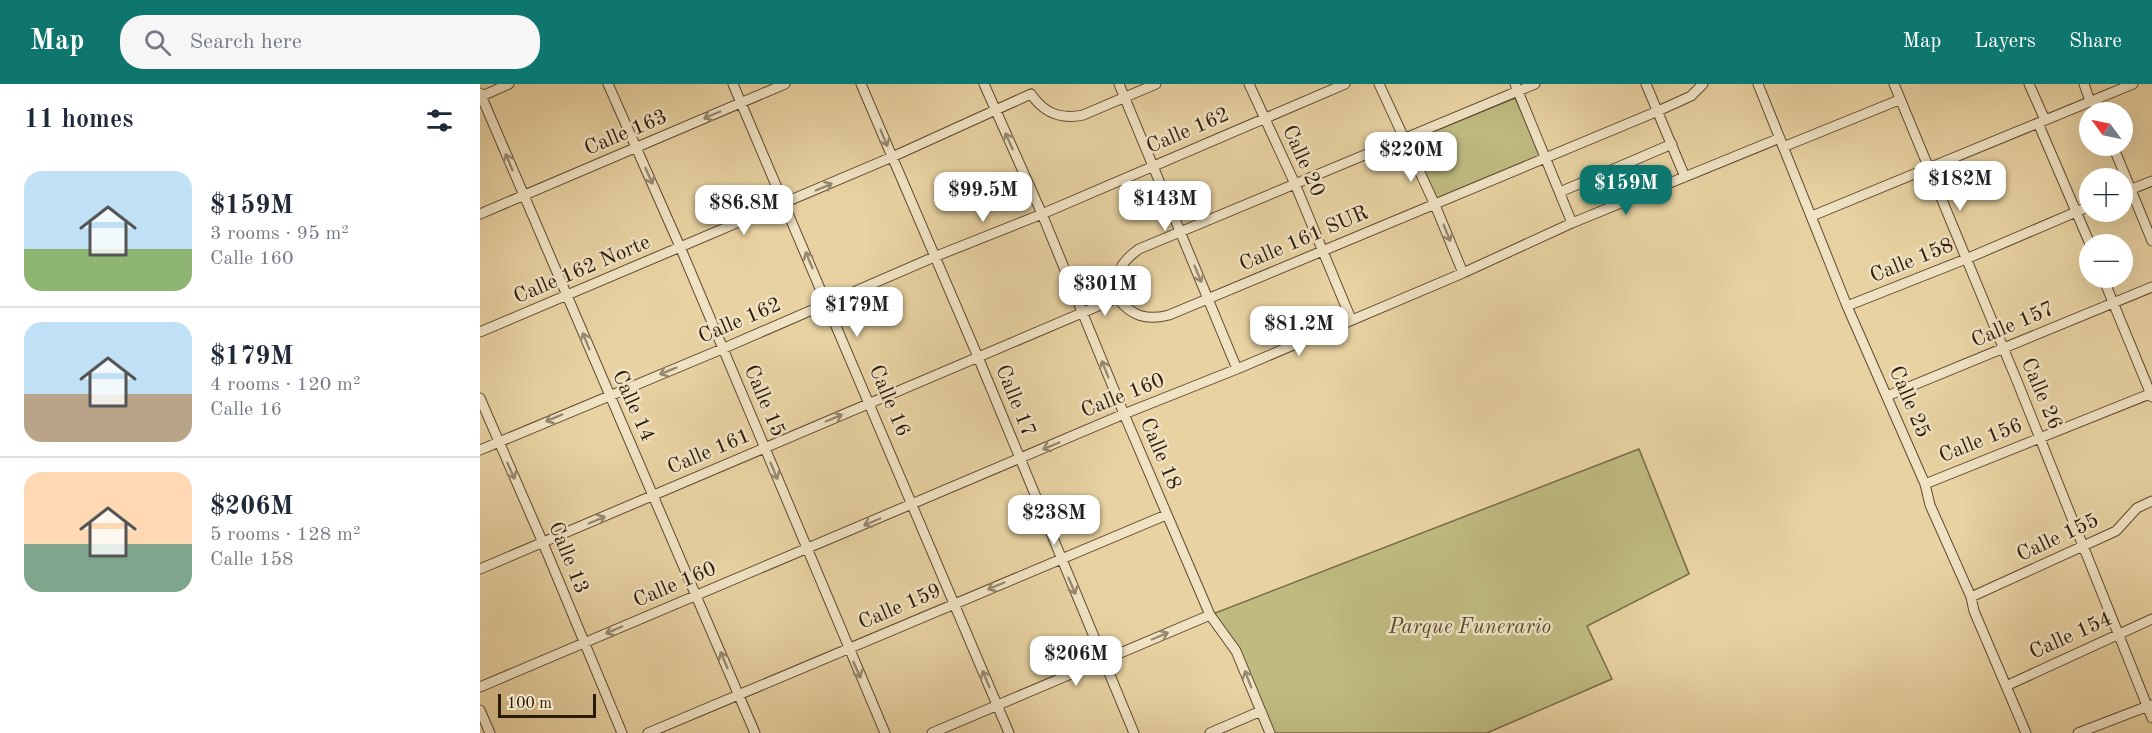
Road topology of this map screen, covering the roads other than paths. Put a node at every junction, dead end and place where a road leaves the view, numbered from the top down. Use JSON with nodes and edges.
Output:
{"nodes":[{"id":1,"x":509,"y":84,"type":"edge"},
{"id":2,"x":608,"y":84,"type":"edge"},
{"id":3,"x":733,"y":84,"type":"edge"},
{"id":4,"x":785,"y":84,"type":"edge"},
{"id":5,"x":861,"y":84,"type":"edge"},
{"id":6,"x":984,"y":84,"type":"edge"},
{"id":7,"x":1119,"y":84,"type":"edge"},
{"id":8,"x":1156,"y":84,"type":"edge"},
{"id":9,"x":1249,"y":84,"type":"edge"},
{"id":10,"x":1345,"y":84,"type":"edge"},
{"id":11,"x":1379,"y":84,"type":"edge"},
{"id":12,"x":1534,"y":84,"type":"edge"},
{"id":13,"x":1646,"y":84,"type":"edge"},
{"id":14,"x":1703,"y":84,"type":"edge"},
{"id":15,"x":1758,"y":84,"type":"edge"},
{"id":16,"x":1894,"y":84,"type":"edge"},
{"id":17,"x":2029,"y":84,"type":"edge"},
{"id":18,"x":2084,"y":84,"type":"edge"},
{"id":19,"x":2133,"y":84,"type":"edge"},
{"id":20,"x":1517,"y":88,"type":"edge"},
{"id":21,"x":1031,"y":89,"type":"edge"},
{"id":22,"x":480,"y":96,"type":"edge"},
{"id":23,"x":1124,"y":97,"type":"junction"},
{"id":24,"x":1899,"y":100,"type":"junction"},
{"id":25,"x":2092,"y":100,"type":"junction"},
{"id":26,"x":741,"y":103,"type":"junction"},
{"id":27,"x":995,"y":110,"type":"junction"},
{"id":28,"x":1658,"y":111,"type":"junction"},
{"id":29,"x":1264,"y":119,"type":"junction"},
{"id":30,"x":2041,"y":121,"type":"junction"},
{"id":31,"x":1405,"y":138,"type":"junction"},
{"id":32,"x":1781,"y":142,"type":"junction"},
{"id":33,"x":1672,"y":144,"type":"junction"},
{"id":34,"x":636,"y":148,"type":"junction"},
{"id":35,"x":892,"y":157,"type":"junction"},
{"id":36,"x":1546,"y":159,"type":"junction"},
{"id":37,"x":1152,"y":165,"type":"junction"},
{"id":38,"x":1927,"y":168,"type":"junction"},
{"id":39,"x":1685,"y":177,"type":"junction"},
{"id":40,"x":2152,"y":181,"type":"edge"},
{"id":41,"x":1294,"y":184,"type":"junction"},
{"id":42,"x":2133,"y":189,"type":"edge"},
{"id":43,"x":1560,"y":192,"type":"junction"},
{"id":44,"x":524,"y":195,"type":"junction"},
{"id":45,"x":785,"y":203,"type":"junction"},
{"id":46,"x":2133,"y":204,"type":"edge"},
{"id":47,"x":1435,"y":205,"type":"junction"},
{"id":48,"x":2079,"y":210,"type":"edge"},
{"id":49,"x":2076,"y":211,"type":"junction"},
{"id":50,"x":480,"y":214,"type":"edge"},
{"id":51,"x":1042,"y":214,"type":"junction"},
{"id":52,"x":1812,"y":216,"type":"junction"},
{"id":53,"x":1572,"y":223,"type":"junction"},
{"id":54,"x":1180,"y":232,"type":"junction"},
{"id":55,"x":2086,"y":234,"type":"edge"},
{"id":56,"x":2152,"y":241,"type":"edge"},
{"id":57,"x":681,"y":249,"type":"junction"},
{"id":58,"x":1322,"y":251,"type":"junction"},
{"id":59,"x":934,"y":257,"type":"junction"},
{"id":60,"x":1966,"y":259,"type":"junction"},
{"id":61,"x":1463,"y":273,"type":"junction"},
{"id":62,"x":2152,"y":286,"type":"edge"},
{"id":63,"x":2108,"y":288,"type":"edge"},
{"id":64,"x":567,"y":294,"type":"junction"},
{"id":65,"x":1117,"y":298,"type":"junction"},
{"id":66,"x":1209,"y":299,"type":"junction"},
{"id":67,"x":2114,"y":302,"type":"junction"},
{"id":68,"x":828,"y":303,"type":"junction"},
{"id":69,"x":1847,"y":306,"type":"junction"},
{"id":70,"x":1082,"y":312,"type":"junction"},
{"id":71,"x":1352,"y":319,"type":"junction"},
{"id":72,"x":480,"y":332,"type":"edge"},
{"id":73,"x":722,"y":349,"type":"junction"},
{"id":74,"x":2002,"y":349,"type":"junction"},
{"id":75,"x":978,"y":357,"type":"junction"},
{"id":76,"x":1237,"y":369,"type":"junction"},
{"id":77,"x":2152,"y":394,"type":"edge"},
{"id":78,"x":608,"y":396,"type":"junction"},
{"id":79,"x":1887,"y":396,"type":"junction"},
{"id":80,"x":480,"y":398,"type":"edge"},
{"id":81,"x":870,"y":403,"type":"junction"},
{"id":82,"x":1124,"y":414,"type":"junction"},
{"id":83,"x":2039,"y":437,"type":"junction"},
{"id":84,"x":499,"y":442,"type":"junction"},
{"id":85,"x":764,"y":448,"type":"junction"},
{"id":86,"x":480,"y":450,"type":"edge"},
{"id":87,"x":1020,"y":459,"type":"junction"},
{"id":88,"x":1925,"y":484,"type":"junction"},
{"id":89,"x":653,"y":495,"type":"junction"},
{"id":90,"x":2152,"y":501,"type":"edge"},
{"id":91,"x":912,"y":505,"type":"junction"},
{"id":92,"x":1166,"y":515,"type":"junction"},
{"id":93,"x":543,"y":543,"type":"junction"},
{"id":94,"x":2082,"y":546,"type":"junction"},
{"id":95,"x":808,"y":550,"type":"junction"},
{"id":96,"x":1060,"y":558,"type":"junction"},
{"id":97,"x":480,"y":569,"type":"edge"},
{"id":98,"x":696,"y":595,"type":"junction"},
{"id":99,"x":1971,"y":597,"type":"junction"},
{"id":100,"x":954,"y":605,"type":"junction"},
{"id":101,"x":1210,"y":615,"type":"junction"},
{"id":102,"x":2152,"y":620,"type":"edge"},
{"id":103,"x":2118,"y":635,"type":"junction"},
{"id":104,"x":583,"y":643,"type":"junction"},
{"id":105,"x":848,"y":649,"type":"junction"},
{"id":106,"x":1104,"y":661,"type":"junction"},
{"id":107,"x":2006,"y":686,"type":"junction"},
{"id":108,"x":480,"y":687,"type":"edge"},
{"id":109,"x":738,"y":695,"type":"junction"},
{"id":110,"x":997,"y":705,"type":"junction"},
{"id":111,"x":2150,"y":706,"type":"edge"},
{"id":112,"x":480,"y":710,"type":"edge"},
{"id":113,"x":1261,"y":711,"type":"junction"},
{"id":114,"x":2152,"y":718,"type":"edge"},
{"id":115,"x":490,"y":733,"type":"edge"},
{"id":116,"x":622,"y":733,"type":"edge"},
{"id":117,"x":648,"y":733,"type":"edge"},
{"id":118,"x":754,"y":733,"type":"edge"},
{"id":119,"x":885,"y":733,"type":"edge"},
{"id":120,"x":932,"y":733,"type":"edge"},
{"id":121,"x":1009,"y":733,"type":"edge"},
{"id":122,"x":1134,"y":733,"type":"edge"},
{"id":123,"x":1210,"y":733,"type":"edge"},
{"id":124,"x":1270,"y":733,"type":"edge"},
{"id":125,"x":2026,"y":733,"type":"edge"},
{"id":126,"x":2078,"y":733,"type":"edge"}],
"edges":[{"from":1,"to":22,"type":"street"},
{"from":2,"to":34,"type":"street","name":"Calle 15"},
{"from":3,"to":26,"type":"street","name":"Calle 16"},
{"from":4,"to":26,"type":"street","name":"Calle 163"},
{"from":5,"to":35,"type":"street","name":"Calle 17","one_way":true},
{"from":6,"to":27,"type":"street","name":"Calle 18"},
{"from":7,"to":23,"type":"street"},
{"from":8,"to":23,"type":"street","name":"Calle 162 Norte"},
{"from":9,"to":29,"type":"street","name":"Calle 20"},
{"from":10,"to":29,"type":"street","name":"Calle 162"},
{"from":11,"to":31,"type":"street"},
{"from":12,"to":20,"type":"street"},
{"from":13,"to":28,"type":"street"},
{"from":14,"to":28,"type":"street","name":"Calle 161 SUR"},
{"from":15,"to":32,"type":"street","name":"Calle 25"},
{"from":16,"to":24,"type":"street","name":"Calle 26"},
{"from":17,"to":30,"type":"street"},
{"from":18,"to":25,"type":"street"},
{"from":19,"to":25,"type":"street"},
{"from":20,"to":31,"type":"street"},
{"from":20,"to":36,"type":"street"},
{"from":21,"to":23,"type":"street","name":"Calle 162 Norte"},
{"from":21,"to":27,"type":"street","name":"Calle 162 Norte"},
{"from":44,"to":22,"type":"street","name":"Calle 14","one_way":true},
{"from":23,"to":37,"type":"street"},
{"from":24,"to":32,"type":"street","name":"Calle 160"},
{"from":24,"to":38,"type":"street","name":"Calle 26"},
{"from":25,"to":30,"type":"street"},
{"from":26,"to":34,"type":"street","name":"Calle 163","one_way":true},
{"from":26,"to":45,"type":"street","name":"Calle 16"},
{"from":27,"to":35,"type":"street","name":"Calle 162 Norte"},
{"from":51,"to":27,"type":"street","name":"Calle 18","one_way":true},
{"from":28,"to":33,"type":"street"},
{"from":28,"to":36,"type":"street","name":"Calle 161 SUR"},
{"from":29,"to":37,"type":"street","name":"Calle 162"},
{"from":29,"to":41,"type":"street","name":"Calle 20"},
{"from":30,"to":38,"type":"street"},
{"from":30,"to":49,"type":"street"},
{"from":31,"to":41,"type":"street"},
{"from":31,"to":47,"type":"street"},
{"from":32,"to":39,"type":"street","name":"Calle 160"},
{"from":32,"to":52,"type":"street","name":"Calle 25"},
{"from":33,"to":39,"type":"street"},
{"from":33,"to":43,"type":"street"},
{"from":34,"to":44,"type":"street","name":"Calle 163"},
{"from":34,"to":57,"type":"street","name":"Calle 15","one_way":true},
{"from":45,"to":35,"type":"street","name":"Calle 162 Norte","one_way":true},
{"from":35,"to":59,"type":"street","name":"Calle 17"},
{"from":36,"to":43,"type":"street"},
{"from":36,"to":47,"type":"street","name":"Calle 161 SUR"},
{"from":37,"to":51,"type":"street","name":"Calle 162"},
{"from":37,"to":54,"type":"street"},
{"from":38,"to":52,"type":"street"},
{"from":38,"to":60,"type":"street","name":"Calle 26"},
{"from":39,"to":53,"type":"street","name":"Calle 160"},
{"from":40,"to":42,"type":"street"},
{"from":41,"to":54,"type":"street"},
{"from":41,"to":58,"type":"street","name":"Calle 20"},
{"from":43,"to":53,"type":"street"},
{"from":44,"to":50,"type":"street","name":"Calle 163"},
{"from":44,"to":64,"type":"street","name":"Calle 14"},
{"from":45,"to":57,"type":"street","name":"Calle 162 Norte"},
{"from":68,"to":45,"type":"street","name":"Calle 16","one_way":true},
{"from":46,"to":56,"type":"street"},
{"from":47,"to":58,"type":"street","name":"Calle 161 SUR"},
{"from":47,"to":61,"type":"street","one_way":true},
{"from":48,"to":49,"type":"street","name":"Calle 158"},
{"from":49,"to":55,"type":"street"},
{"from":49,"to":60,"type":"street","name":"Calle 158"},
{"from":51,"to":59,"type":"street","name":"Calle 162"},
{"from":51,"to":70,"type":"street","name":"Calle 18"},
{"from":52,"to":69,"type":"street","name":"Calle 25"},
{"from":53,"to":61,"type":"street","name":"Calle 160"},
{"from":54,"to":65,"type":"street"},
{"from":54,"to":66,"type":"street","one_way":true},
{"from":57,"to":64,"type":"street","name":"Calle 162 Norte"},
{"from":57,"to":73,"type":"street","name":"Calle 15"},
{"from":58,"to":66,"type":"street","name":"Calle 161 SUR"},
{"from":58,"to":71,"type":"street","name":"Calle 20"},
{"from":59,"to":68,"type":"street","name":"Calle 162"},
{"from":59,"to":75,"type":"street","name":"Calle 17"},
{"from":60,"to":69,"type":"street","name":"Calle 158"},
{"from":60,"to":74,"type":"street","name":"Calle 26"},
{"from":61,"to":71,"type":"street","name":"Calle 160"},
{"from":62,"to":67,"type":"street","name":"Calle 157"},
{"from":63,"to":67,"type":"street"},
{"from":64,"to":72,"type":"street","name":"Calle 162 Norte"},
{"from":78,"to":64,"type":"street","name":"Calle 14","one_way":true},
{"from":65,"to":66,"type":"street","name":"Calle 161 SUR"},
{"from":65,"to":70,"type":"street","name":"Calle 161"},
{"from":66,"to":76,"type":"street"},
{"from":67,"to":74,"type":"street","name":"Calle 157"},
{"from":67,"to":77,"type":"street"},
{"from":68,"to":73,"type":"street","name":"Calle 162"},
{"from":68,"to":81,"type":"street","name":"Calle 16"},
{"from":69,"to":79,"type":"street","name":"Calle 25"},
{"from":70,"to":75,"type":"street","name":"Calle 161"},
{"from":82,"to":70,"type":"street","name":"Calle 18","one_way":true},
{"from":71,"to":76,"type":"street","name":"Calle 160"},
{"from":73,"to":78,"type":"street","name":"Calle 162","one_way":true},
{"from":73,"to":85,"type":"street","name":"Calle 15"},
{"from":74,"to":79,"type":"street","name":"Calle 157"},
{"from":74,"to":83,"type":"street","name":"Calle 26"},
{"from":75,"to":81,"type":"street","name":"Calle 161"},
{"from":75,"to":87,"type":"street","name":"Calle 17"},
{"from":76,"to":82,"type":"street","name":"Calle 160"},
{"from":77,"to":83,"type":"street","name":"Calle 156"},
{"from":78,"to":84,"type":"street","name":"Calle 162","one_way":true},
{"from":78,"to":89,"type":"street","name":"Calle 14"},
{"from":79,"to":88,"type":"street","name":"Calle 25"},
{"from":80,"to":84,"type":"street","name":"Calle 13"},
{"from":85,"to":81,"type":"street","name":"Calle 161","one_way":true},
{"from":81,"to":91,"type":"street","name":"Calle 16"},
{"from":82,"to":87,"type":"street","name":"Calle 160","one_way":true},
{"from":82,"to":92,"type":"street","name":"Calle 18"},
{"from":83,"to":88,"type":"street","name":"Calle 156"},
{"from":83,"to":94,"type":"street","name":"Calle 26"},
{"from":84,"to":86,"type":"street","name":"Calle 162"},
{"from":84,"to":93,"type":"street","name":"Calle 13","one_way":true},
{"from":85,"to":89,"type":"street","name":"Calle 161"},
{"from":85,"to":95,"type":"street","name":"Calle 15","one_way":true},
{"from":87,"to":91,"type":"street","name":"Calle 160"},
{"from":87,"to":96,"type":"street","name":"Calle 17"},
{"from":88,"to":99,"type":"street","name":"Calle 25"},
{"from":93,"to":89,"type":"street","name":"Calle 161","one_way":true},
{"from":89,"to":98,"type":"street","name":"Calle 14"},
{"from":90,"to":94,"type":"street","name":"Calle 155"},
{"from":91,"to":95,"type":"street","name":"Calle 160","one_way":true},
{"from":91,"to":100,"type":"street","name":"Calle 16"},
{"from":92,"to":96,"type":"street","name":"Calle 159"},
{"from":92,"to":101,"type":"street","name":"Calle 18"},
{"from":93,"to":97,"type":"street","name":"Calle 161"},
{"from":93,"to":104,"type":"street","name":"Calle 13"},
{"from":94,"to":99,"type":"street","name":"Calle 155"},
{"from":94,"to":103,"type":"street","name":"Calle 26"},
{"from":95,"to":98,"type":"street","name":"Calle 160"},
{"from":95,"to":105,"type":"street","name":"Calle 15"},
{"from":96,"to":100,"type":"street","name":"Calle 159","one_way":true},
{"from":96,"to":106,"type":"street","name":"Calle 17","one_way":true},
{"from":98,"to":104,"type":"street","name":"Calle 160","one_way":true},
{"from":109,"to":98,"type":"street","name":"Calle 14","one_way":true},
{"from":99,"to":107,"type":"street","name":"Calle 25"},
{"from":100,"to":105,"type":"street","name":"Calle 159"},
{"from":110,"to":100,"type":"street","name":"Calle 16","one_way":true},
{"from":106,"to":101,"type":"street","one_way":true},
{"from":113,"to":101,"type":"street","name":"Calle 18","one_way":true},
{"from":102,"to":103,"type":"street","name":"Calle 154"},
{"from":103,"to":107,"type":"street","name":"Calle 154"},
{"from":103,"to":111,"type":"street","name":"Calle 26"},
{"from":104,"to":108,"type":"street","name":"Calle 160"},
{"from":104,"to":116,"type":"street","name":"Calle 13"},
{"from":105,"to":109,"type":"street","name":"Calle 159"},
{"from":105,"to":119,"type":"street","name":"Calle 15","one_way":true},
{"from":106,"to":110,"type":"street"},
{"from":106,"to":122,"type":"street","name":"Calle 17"},
{"from":107,"to":125,"type":"street","name":"Calle 25"},
{"from":109,"to":117,"type":"street","name":"Calle 159"},
{"from":109,"to":118,"type":"street","name":"Calle 14"},
{"from":110,"to":120,"type":"street"},
{"from":110,"to":121,"type":"street","name":"Calle 16"},
{"from":111,"to":114,"type":"street","name":"Calle 26"},
{"from":111,"to":126,"type":"street"},
{"from":112,"to":115,"type":"street"},
{"from":113,"to":123,"type":"street"},
{"from":113,"to":124,"type":"street","name":"Calle 18"}]}
